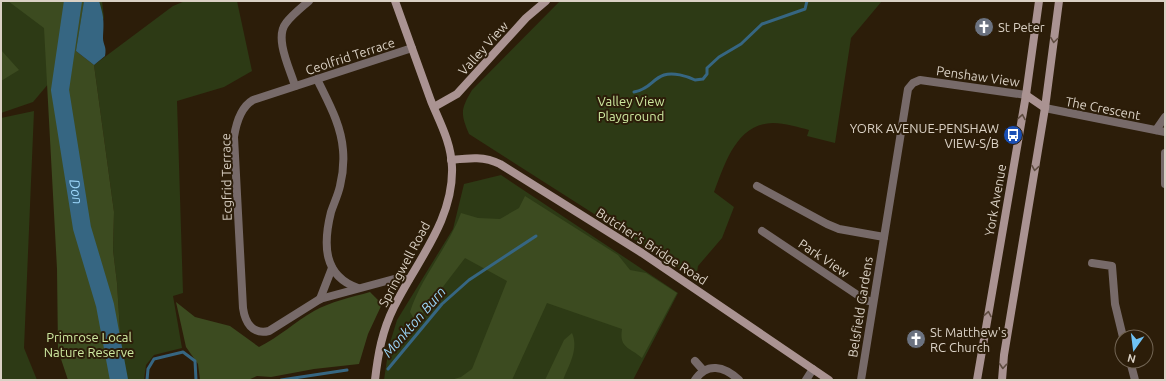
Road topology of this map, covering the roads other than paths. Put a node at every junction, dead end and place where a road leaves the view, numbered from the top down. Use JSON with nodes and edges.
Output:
{"nodes":[{"id":1,"x":309,"y":1,"type":"edge"},
{"id":2,"x":396,"y":1,"type":"edge"},
{"id":3,"x":546,"y":1,"type":"edge"},
{"id":4,"x":1039,"y":1,"type":"edge"},
{"id":5,"x":1059,"y":1,"type":"edge"},
{"id":6,"x":413,"y":51,"type":"junction"},
{"id":7,"x":316,"y":79,"type":"junction"},
{"id":8,"x":926,"y":81,"type":"joint"},
{"id":9,"x":295,"y":86,"type":"junction"},
{"id":10,"x":1026,"y":95,"type":"junction"},
{"id":11,"x":434,"y":107,"type":"junction"},
{"id":12,"x":1045,"y":108,"type":"junction"},
{"id":13,"x":1165,"y":117,"type":"edge"},
{"id":14,"x":1156,"y":130,"type":"junction"},
{"id":15,"x":1165,"y":132,"type":"edge"},
{"id":16,"x":1165,"y":153,"type":"edge"},
{"id":17,"x":452,"y":160,"type":"junction"},
{"id":18,"x":1165,"y":184,"type":"edge"},
{"id":19,"x":757,"y":186,"type":"dead end"},
{"id":20,"x":762,"y":231,"type":"dead end"},
{"id":21,"x":884,"y":237,"type":"junction"},
{"id":22,"x":1092,"y":263,"type":"dead end"},
{"id":23,"x":332,"y":268,"type":"junction"},
{"id":24,"x":409,"y":279,"type":"junction"},
{"id":25,"x":358,"y":288,"type":"junction"},
{"id":26,"x":320,"y":299,"type":"junction"},
{"id":27,"x":873,"y":302,"type":"junction"},
{"id":28,"x":1121,"y":329,"type":"edge"},
{"id":29,"x":695,"y":361,"type":"dead end"},
{"id":30,"x":813,"y":369,"type":"junction"},
{"id":31,"x":1132,"y":369,"type":"edge"},
{"id":32,"x":703,"y":370,"type":"junction"},
{"id":33,"x":375,"y":380,"type":"edge"},
{"id":34,"x":695,"y":380,"type":"edge"},
{"id":35,"x":739,"y":380,"type":"edge"},
{"id":36,"x":806,"y":380,"type":"edge"},
{"id":37,"x":829,"y":380,"type":"edge"},
{"id":38,"x":861,"y":380,"type":"edge"},
{"id":39,"x":977,"y":380,"type":"edge"},
{"id":40,"x":1002,"y":380,"type":"edge"},
{"id":41,"x":1135,"y":380,"type":"edge"}],
"edges":[{"from":1,"to":9,"type":"street"},
{"from":2,"to":6,"type":"street","name":"Springwell Road"},
{"from":3,"to":11,"type":"street","name":"Valley View"},
{"from":4,"to":10,"type":"street","name":"York Avenue"},
{"from":5,"to":12,"type":"street","one_way":true},
{"from":6,"to":7,"type":"street","name":"Ceolfrid Terrace"},
{"from":6,"to":11,"type":"street","name":"Springwell Road"},
{"from":7,"to":9,"type":"street","name":"Ceolfrid Terrace"},
{"from":7,"to":23,"type":"street"},
{"from":8,"to":10,"type":"street","name":"Penshaw View"},
{"from":8,"to":21,"type":"street","name":"Belsfield Gardens"},
{"from":9,"to":26,"type":"street","name":"Ecgfrid Terrace"},
{"from":10,"to":12,"type":"street"},
{"from":39,"to":10,"type":"street","name":"York Avenue","one_way":true},
{"from":11,"to":17,"type":"street","name":"Springwell Road"},
{"from":12,"to":14,"type":"street","name":"The Crescent"},
{"from":12,"to":40,"type":"street","one_way":true},
{"from":13,"to":14,"type":"street","name":"The Crescent"},
{"from":14,"to":15,"type":"street","name":"The Crescent"},
{"from":16,"to":18,"type":"street"},
{"from":17,"to":24,"type":"street","name":"Springwell Road"},
{"from":17,"to":30,"type":"street","name":"Butcher's Bridge Road"},
{"from":19,"to":21,"type":"street"},
{"from":20,"to":27,"type":"street","name":"Park View"},
{"from":21,"to":27,"type":"street","name":"Belsfield Gardens"},
{"from":22,"to":28,"type":"street"},
{"from":23,"to":25,"type":"street"},
{"from":23,"to":26,"type":"street"},
{"from":24,"to":25,"type":"street"},
{"from":24,"to":33,"type":"street","name":"Springwell Road"},
{"from":25,"to":26,"type":"street"},
{"from":27,"to":38,"type":"street","name":"Belsfield Gardens"},
{"from":29,"to":32,"type":"street"},
{"from":30,"to":36,"type":"street"},
{"from":30,"to":37,"type":"street","name":"Butcher's Bridge Road"},
{"from":31,"to":41,"type":"street"},
{"from":32,"to":34,"type":"street"},
{"from":32,"to":35,"type":"street"}]}
